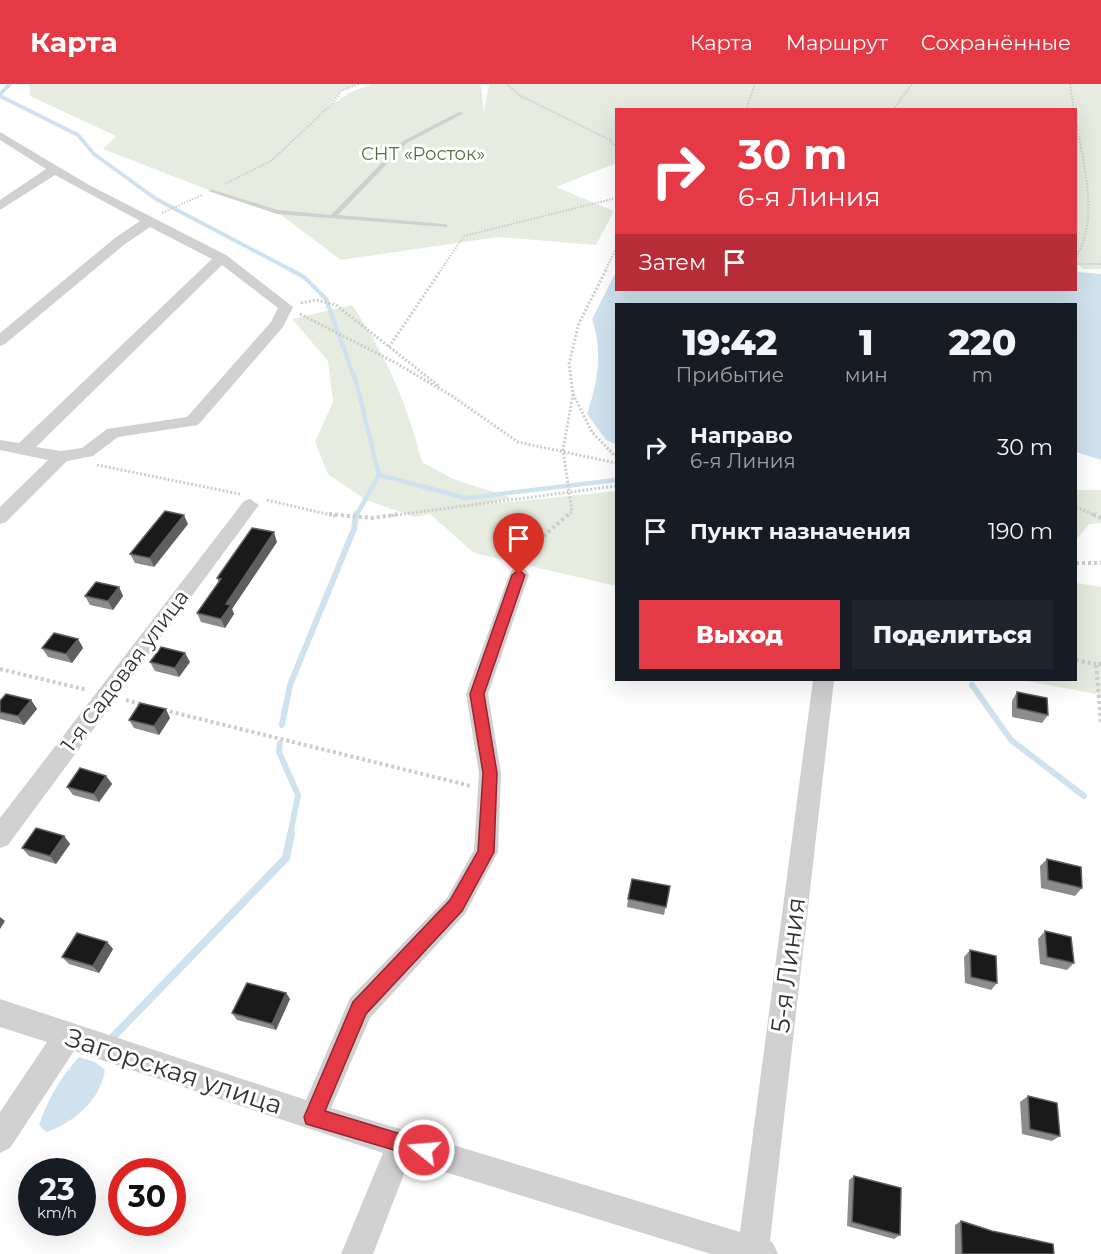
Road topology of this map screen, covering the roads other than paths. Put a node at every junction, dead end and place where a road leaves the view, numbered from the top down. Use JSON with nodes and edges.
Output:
{"nodes":[{"id":1,"x":461,"y":113,"type":"dead end"},
{"id":2,"x":0,"y":135,"type":"edge"},
{"id":3,"x":55,"y":169,"type":"junction"},
{"id":4,"x":211,"y":191,"type":"road end"},
{"id":5,"x":0,"y":207,"type":"edge"},
{"id":6,"x":333,"y":216,"type":"junction"},
{"id":7,"x":148,"y":222,"type":"junction"},
{"id":8,"x":445,"y":226,"type":"dead end"},
{"id":9,"x":221,"y":258,"type":"junction"},
{"id":10,"x":0,"y":341,"type":"edge"},
{"id":11,"x":0,"y":446,"type":"edge"},
{"id":12,"x":23,"y":449,"type":"junction"},
{"id":13,"x":60,"y":457,"type":"junction"},
{"id":14,"x":250,"y":499,"type":"road end"},
{"id":15,"x":0,"y":518,"type":"edge"},
{"id":16,"x":519,"y":575,"type":"road end"},
{"id":17,"x":824,"y":681,"type":"edge"},
{"id":18,"x":0,"y":837,"type":"edge"},
{"id":19,"x":0,"y":1013,"type":"edge"},
{"id":20,"x":68,"y":1035,"type":"junction"},
{"id":21,"x":313,"y":1117,"type":"junction"},
{"id":22,"x":0,"y":1138,"type":"edge"},
{"id":23,"x":402,"y":1143,"type":"junction"},
{"id":24,"x":758,"y":1252,"type":"edge"},
{"id":25,"x":357,"y":1254,"type":"edge"}],
"edges":[{"from":1,"to":6,"type":"lane"},
{"from":2,"to":3,"type":"street"},
{"from":3,"to":5,"type":"street"},
{"from":3,"to":7,"type":"street"},
{"from":4,"to":6,"type":"lane"},
{"from":6,"to":8,"type":"lane"},
{"from":7,"to":9,"type":"street"},
{"from":7,"to":10,"type":"street"},
{"from":9,"to":12,"type":"street"},
{"from":9,"to":13,"type":"street"},
{"from":11,"to":12,"type":"street"},
{"from":12,"to":13,"type":"street"},
{"from":13,"to":15,"type":"street"},
{"from":14,"to":18,"type":"street","name":"1-я Садовая улица"},
{"from":16,"to":21,"type":"street"},
{"from":17,"to":24,"type":"street","name":"5-я Линия"},
{"from":19,"to":20,"type":"street","name":"Загорская улица"},
{"from":20,"to":21,"type":"street","name":"Загорская улица"},
{"from":20,"to":22,"type":"street"},
{"from":21,"to":23,"type":"street","name":"Загорская улица"},
{"from":23,"to":24,"type":"street","name":"Загорская улица"},
{"from":23,"to":25,"type":"street"}]}
